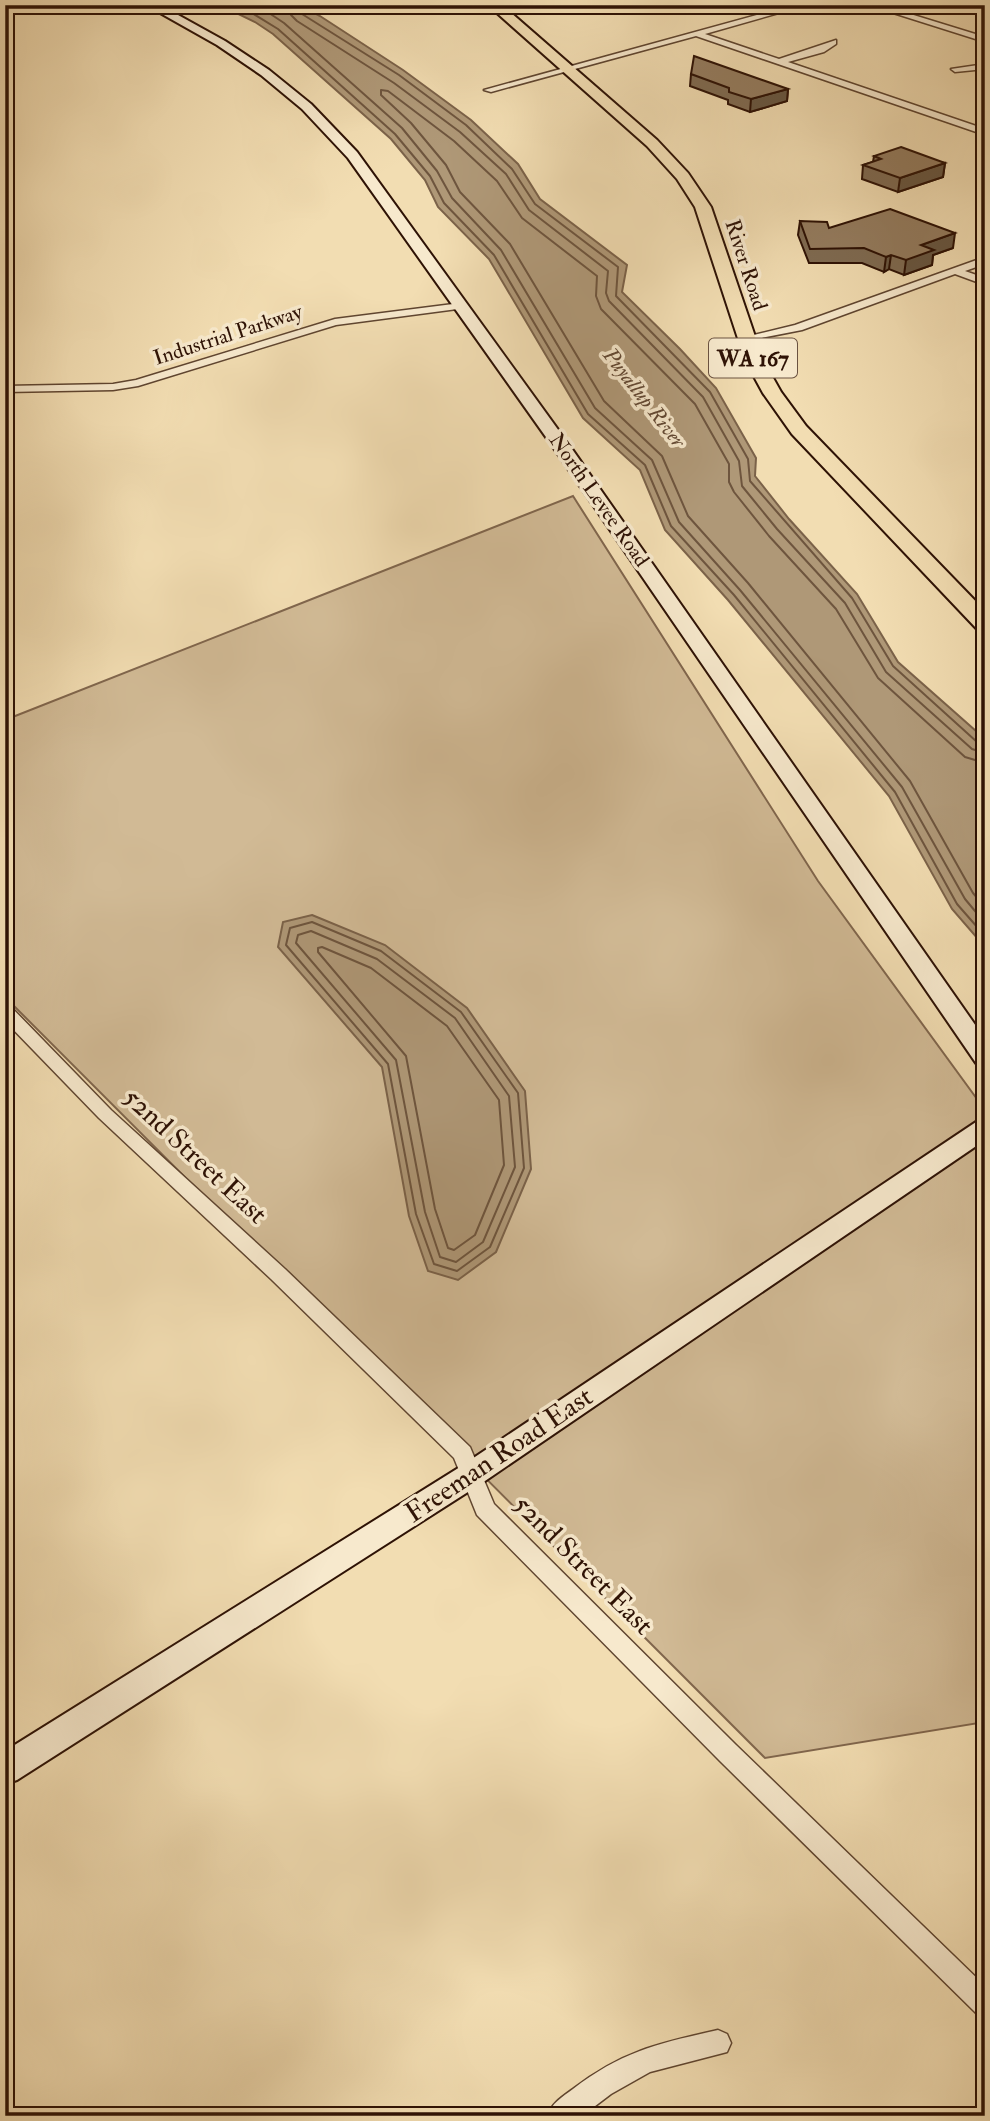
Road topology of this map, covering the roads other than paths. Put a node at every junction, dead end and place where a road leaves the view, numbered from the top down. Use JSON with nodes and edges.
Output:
{"nodes":[{"id":1,"x":151,"y":5,"type":"edge"},
{"id":2,"x":494,"y":5,"type":"edge"},
{"id":3,"x":765,"y":5,"type":"edge"},
{"id":4,"x":803,"y":5,"type":"edge"},
{"id":5,"x":872,"y":5,"type":"edge"},
{"id":6,"x":781,"y":11,"type":"junction"},
{"id":7,"x":697,"y":34,"type":"junction"},
{"id":8,"x":985,"y":40,"type":"edge"},
{"id":9,"x":833,"y":42,"type":"dead end"},
{"id":10,"x":779,"y":62,"type":"junction"},
{"id":11,"x":985,"y":66,"type":"edge"},
{"id":12,"x":567,"y":68,"type":"junction"},
{"id":13,"x":955,"y":69,"type":"dead end"},
{"id":14,"x":488,"y":90,"type":"dead end"},
{"id":15,"x":985,"y":132,"type":"edge"},
{"id":16,"x":985,"y":260,"type":"edge"},
{"id":17,"x":956,"y":271,"type":"junction"},
{"id":18,"x":985,"y":282,"type":"edge"},
{"id":19,"x":461,"y":306,"type":"junction"},
{"id":20,"x":746,"y":338,"type":"junction"},
{"id":21,"x":5,"y":389,"type":"edge"},
{"id":22,"x":985,"y":624,"type":"edge"},
{"id":23,"x":5,"y":1011,"type":"edge"},
{"id":24,"x":985,"y":1057,"type":"edge"},
{"id":25,"x":985,"y":1128,"type":"edge"},
{"id":26,"x":471,"y":1475,"type":"junction"},
{"id":27,"x":5,"y":1769,"type":"edge"},
{"id":28,"x":985,"y":2004,"type":"edge"},
{"id":29,"x":718,"y":2043,"type":"dead end"},
{"id":30,"x":560,"y":2116,"type":"edge"}],
"edges":[{"from":1,"to":19,"type":"street","name":"North Levee Road"},
{"from":2,"to":12,"type":"main road","name":"River Road","number":"WA 167"},
{"from":3,"to":6,"type":"street"},
{"from":4,"to":6,"type":"street"},
{"from":5,"to":8,"type":"street"},
{"from":6,"to":7,"type":"street"},
{"from":7,"to":10,"type":"street"},
{"from":7,"to":12,"type":"street"},
{"from":9,"to":10,"type":"street"},
{"from":10,"to":15,"type":"street"},
{"from":11,"to":13,"type":"street"},
{"from":12,"to":14,"type":"street"},
{"from":12,"to":20,"type":"main road","name":"River Road","number":"WA 167"},
{"from":16,"to":17,"type":"street"},
{"from":17,"to":18,"type":"street"},
{"from":17,"to":20,"type":"street"},
{"from":19,"to":21,"type":"street","name":"Industrial Parkway"},
{"from":19,"to":24,"type":"street","name":"North Levee Road"},
{"from":20,"to":22,"type":"main road","name":"River Road","number":"WA 167"},
{"from":23,"to":26,"type":"street","name":"52nd Street East"},
{"from":25,"to":26,"type":"street","name":"Freeman Road East"},
{"from":26,"to":27,"type":"street","name":"Freeman Road East"},
{"from":26,"to":28,"type":"street","name":"52nd Street East"},
{"from":29,"to":30,"type":"street"}]}
